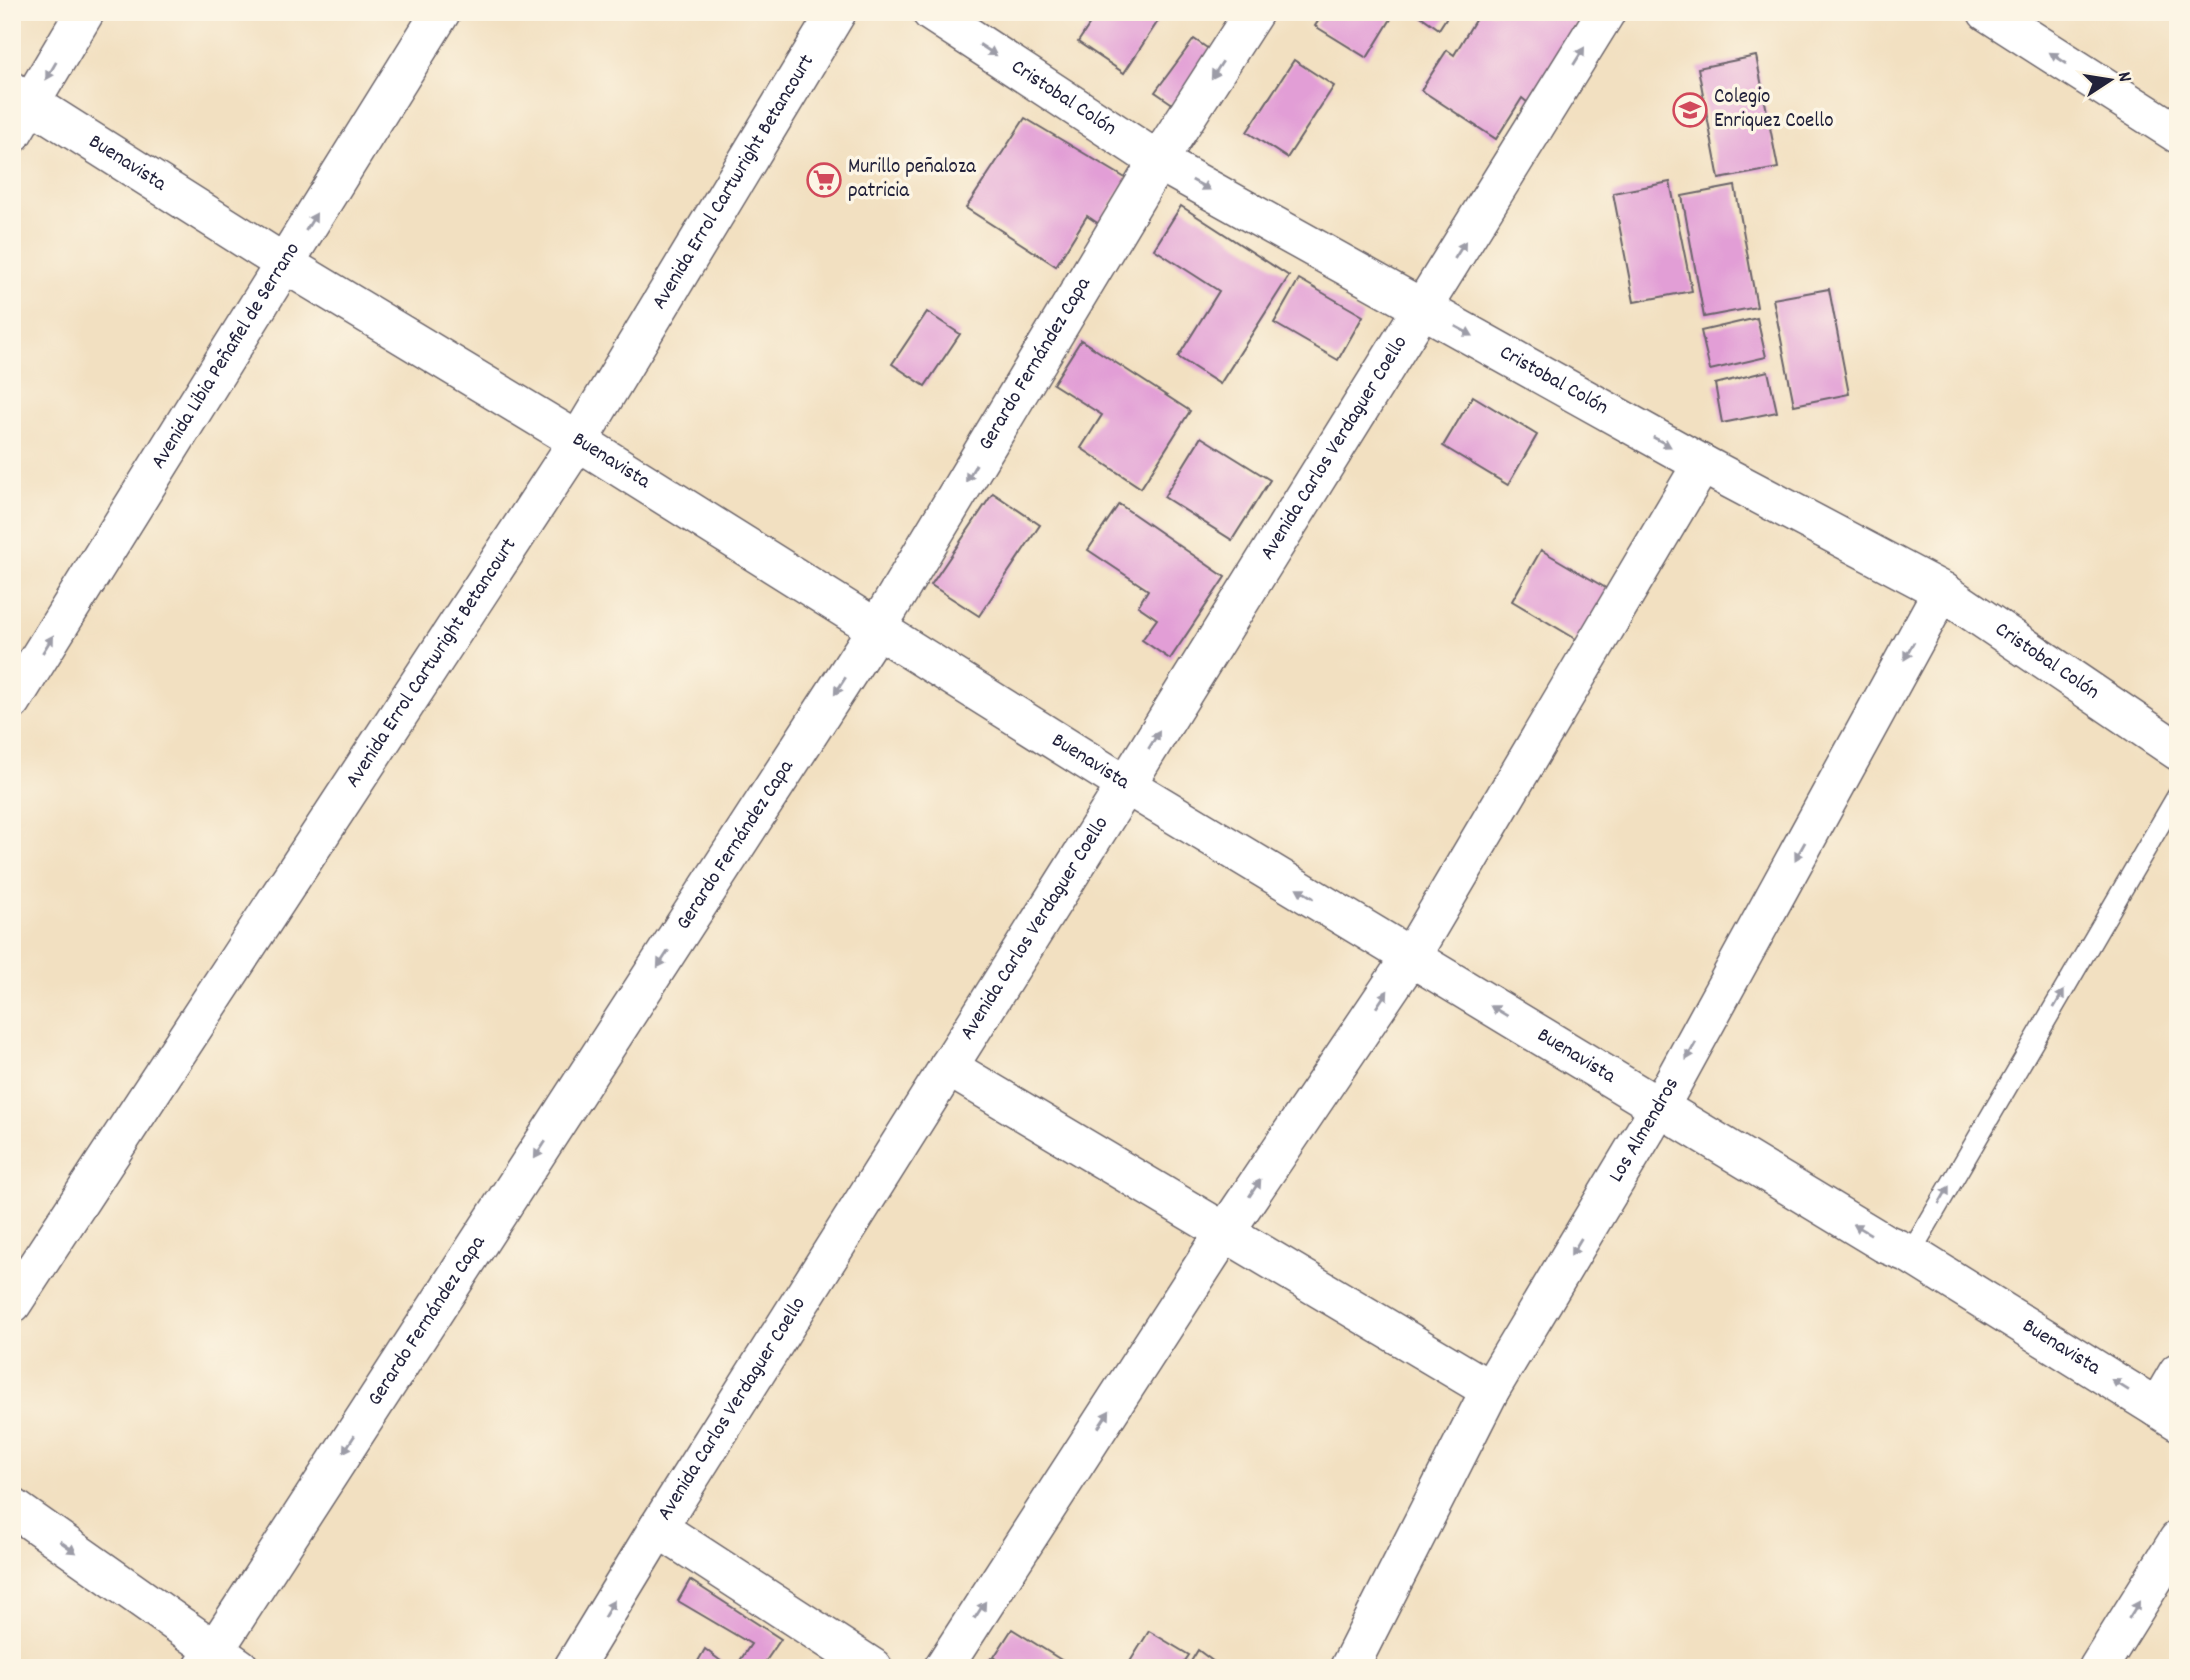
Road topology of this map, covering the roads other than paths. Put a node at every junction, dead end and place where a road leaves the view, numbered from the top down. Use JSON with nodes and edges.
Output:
{"nodes":[{"id":1,"x":85,"y":12,"type":"edge"},
{"id":2,"x":441,"y":12,"type":"edge"},
{"id":3,"x":837,"y":12,"type":"edge"},
{"id":4,"x":931,"y":12,"type":"edge"},
{"id":5,"x":1254,"y":12,"type":"edge"},
{"id":6,"x":1606,"y":12,"type":"edge"},
{"id":7,"x":1994,"y":14,"type":"edge"},
{"id":8,"x":19,"y":109,"type":"edge"},
{"id":9,"x":2178,"y":134,"type":"edge"},
{"id":10,"x":1158,"y":161,"type":"junction"},
{"id":11,"x":285,"y":264,"type":"junction"},
{"id":12,"x":1424,"y":308,"type":"junction"},
{"id":13,"x":578,"y":442,"type":"junction"},
{"id":14,"x":1702,"y":464,"type":"junction"},
{"id":15,"x":1942,"y":591,"type":"junction"},
{"id":16,"x":877,"y":628,"type":"junction"},
{"id":17,"x":12,"y":701,"type":"edge"},
{"id":18,"x":2178,"y":751,"type":"edge"},
{"id":19,"x":1126,"y":785,"type":"junction"},
{"id":20,"x":2178,"y":794,"type":"edge"},
{"id":21,"x":1410,"y":958,"type":"junction"},
{"id":22,"x":948,"y":1067,"type":"junction"},
{"id":23,"x":1659,"y":1108,"type":"junction"},
{"id":24,"x":1225,"y":1232,"type":"junction"},
{"id":25,"x":1910,"y":1254,"type":"junction"},
{"id":26,"x":12,"y":1304,"type":"edge"},
{"id":27,"x":2178,"y":1372,"type":"edge"},
{"id":28,"x":1490,"y":1390,"type":"junction"},
{"id":29,"x":2168,"y":1414,"type":"edge"},
{"id":30,"x":12,"y":1507,"type":"edge"},
{"id":31,"x":658,"y":1528,"type":"junction"},
{"id":32,"x":2178,"y":1540,"type":"edge"},
{"id":33,"x":219,"y":1662,"type":"edge"},
{"id":34,"x":573,"y":1668,"type":"edge"},
{"id":35,"x":873,"y":1668,"type":"edge"},
{"id":36,"x":943,"y":1668,"type":"edge"},
{"id":37,"x":1349,"y":1668,"type":"edge"},
{"id":38,"x":2098,"y":1668,"type":"edge"}],
"edges":[{"from":1,"to":8,"type":"street","one_way":true},
{"from":11,"to":2,"type":"street","name":"Avenida Libia Peñafiel de Serrano","one_way":true},
{"from":3,"to":13,"type":"street","name":"Avenida Errol Cartwright Betancourt"},
{"from":4,"to":10,"type":"street","name":"Cristobal Colón","one_way":true},
{"from":5,"to":10,"type":"street","name":"Gerardo Fernández Capa","one_way":true},
{"from":12,"to":6,"type":"street","name":"Avenida Carlos Verdaguer Coello","one_way":true},
{"from":9,"to":7,"type":"street","one_way":true},
{"from":8,"to":11,"type":"street","name":"Buenavista"},
{"from":10,"to":12,"type":"street","name":"Cristobal Colón","one_way":true},
{"from":10,"to":16,"type":"street","name":"Gerardo Fernández Capa","one_way":true},
{"from":11,"to":13,"type":"street","name":"Buenavista"},
{"from":17,"to":11,"type":"street","name":"Avenida Libia Peñafiel de Serrano","one_way":true},
{"from":12,"to":14,"type":"street","name":"Cristobal Colón","one_way":true},
{"from":19,"to":12,"type":"street","name":"Avenida Carlos Verdaguer Coello","one_way":true},
{"from":13,"to":16,"type":"street","name":"Buenavista"},
{"from":13,"to":26,"type":"street","name":"Avenida Errol Cartwright Betancourt"},
{"from":14,"to":15,"type":"street","name":"Cristobal Colón"},
{"from":14,"to":21,"type":"street"},
{"from":15,"to":18,"type":"street","name":"Cristobal Colón"},
{"from":15,"to":23,"type":"street","name":"Los Almendros","one_way":true},
{"from":16,"to":19,"type":"street","name":"Buenavista"},
{"from":16,"to":33,"type":"street","name":"Gerardo Fernández Capa","one_way":true},
{"from":21,"to":19,"type":"street","name":"Buenavista","one_way":true},
{"from":19,"to":22,"type":"street","name":"Avenida Carlos Verdaguer Coello"},
{"from":25,"to":20,"type":"lane","one_way":true},
{"from":23,"to":21,"type":"street","name":"Buenavista","one_way":true},
{"from":24,"to":21,"type":"street","one_way":true},
{"from":22,"to":24,"type":"street"},
{"from":22,"to":31,"type":"street","name":"Avenida Carlos Verdaguer Coello"},
{"from":25,"to":23,"type":"street","name":"Buenavista","one_way":true},
{"from":23,"to":28,"type":"street","name":"Los Almendros","one_way":true},
{"from":24,"to":28,"type":"street"},
{"from":36,"to":24,"type":"street","one_way":true},
{"from":29,"to":25,"type":"street","name":"Buenavista","one_way":true},
{"from":27,"to":29,"type":"street"},
{"from":28,"to":37,"type":"street","name":"Los Almendros"},
{"from":30,"to":33,"type":"street","one_way":true},
{"from":34,"to":31,"type":"street","name":"Avenida Carlos Verdaguer Coello","one_way":true},
{"from":31,"to":35,"type":"street"},
{"from":38,"to":32,"type":"street","one_way":true}]}
